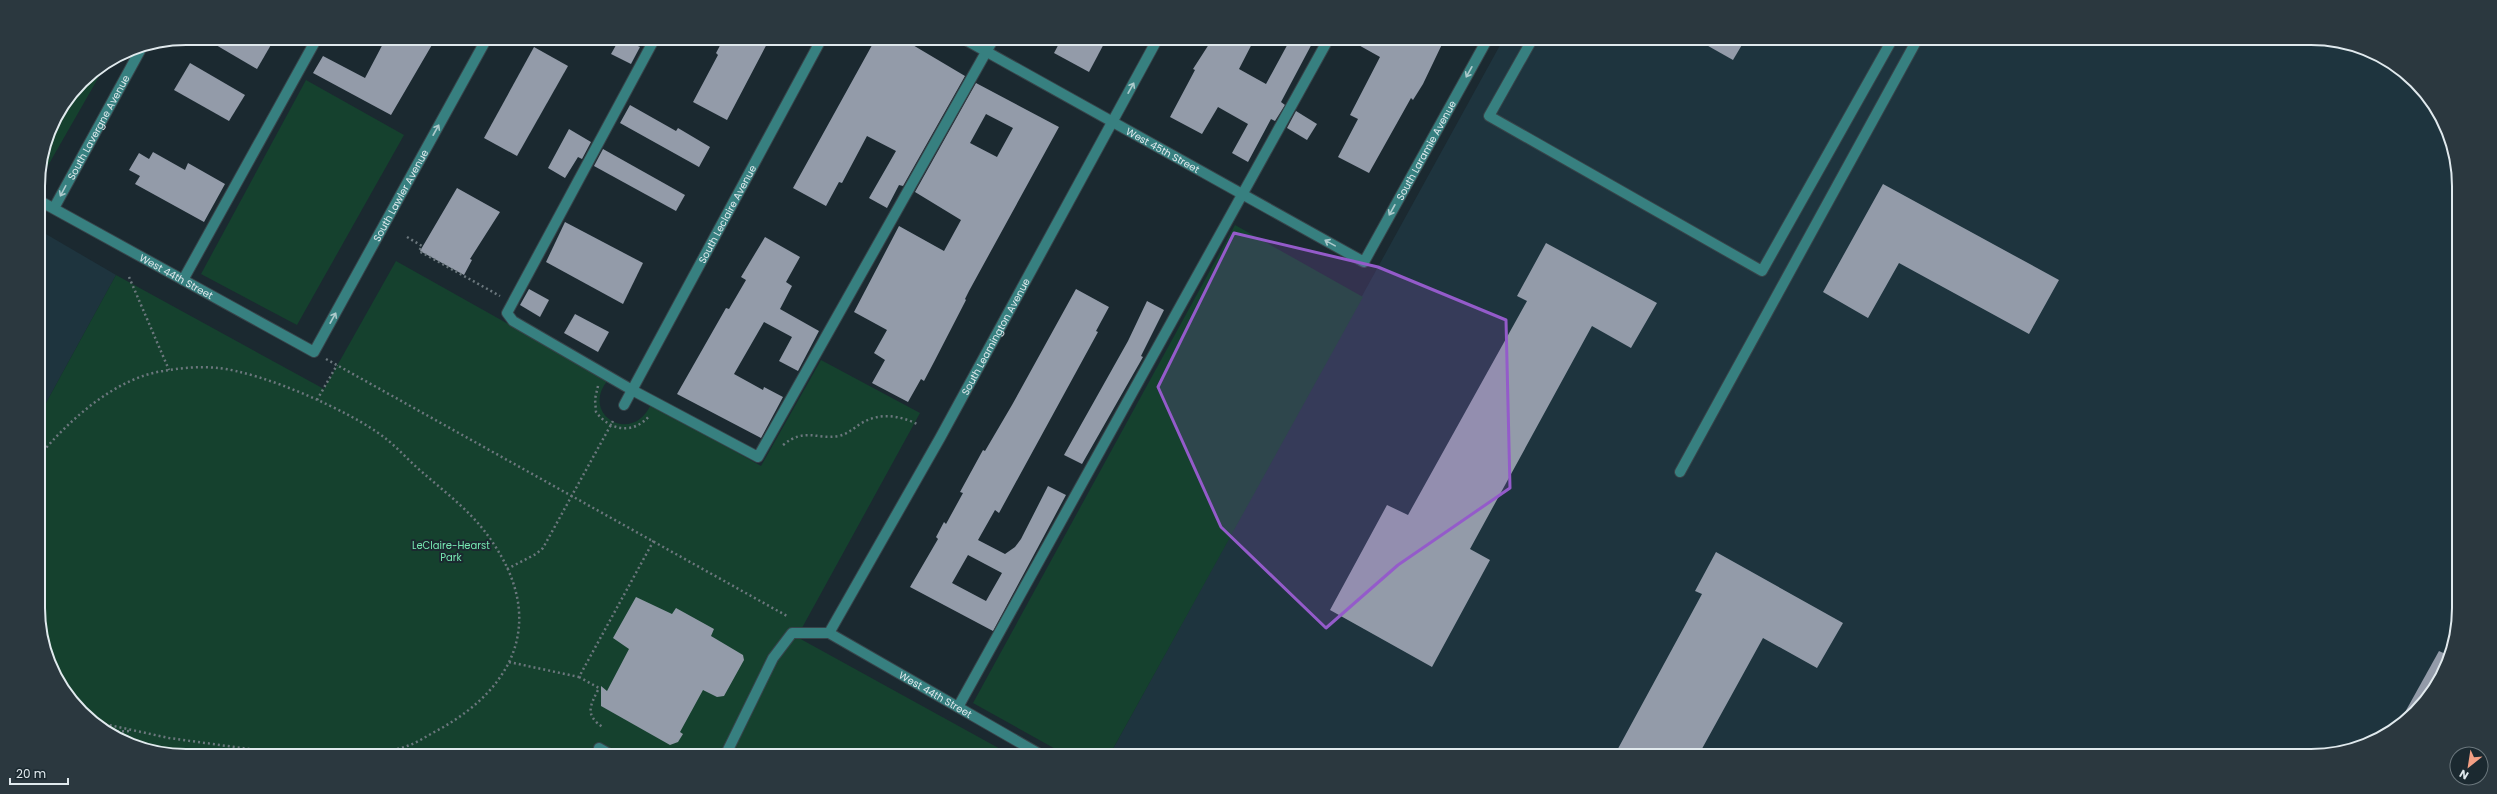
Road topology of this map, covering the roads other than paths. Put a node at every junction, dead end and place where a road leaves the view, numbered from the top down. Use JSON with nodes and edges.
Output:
{"nodes":[{"id":1,"x":313,"y":45,"type":"edge"},
{"id":2,"x":483,"y":45,"type":"edge"},
{"id":3,"x":651,"y":45,"type":"edge"},
{"id":4,"x":818,"y":45,"type":"edge"},
{"id":5,"x":974,"y":45,"type":"edge"},
{"id":6,"x":990,"y":45,"type":"edge"},
{"id":7,"x":1154,"y":45,"type":"edge"},
{"id":8,"x":1325,"y":45,"type":"edge"},
{"id":9,"x":1484,"y":45,"type":"edge"},
{"id":10,"x":1529,"y":45,"type":"edge"},
{"id":11,"x":1889,"y":45,"type":"edge"},
{"id":12,"x":1914,"y":45,"type":"edge"},
{"id":13,"x":986,"y":52,"type":"junction"},
{"id":14,"x":139,"y":53,"type":"edge"},
{"id":15,"x":1112,"y":122,"type":"junction"},
{"id":16,"x":1243,"y":194,"type":"junction"},
{"id":17,"x":45,"y":204,"type":"edge"},
{"id":18,"x":54,"y":208,"type":"junction"},
{"id":19,"x":1364,"y":262,"type":"joint"},
{"id":20,"x":183,"y":280,"type":"junction"},
{"id":21,"x":314,"y":352,"type":"joint"},
{"id":22,"x":632,"y":390,"type":"junction"},
{"id":23,"x":624,"y":405,"type":"dead end"},
{"id":24,"x":1680,"y":472,"type":"dead end"},
{"id":25,"x":829,"y":633,"type":"junction"},
{"id":26,"x":958,"y":707,"type":"junction"},
{"id":27,"x":728,"y":749,"type":"edge"},
{"id":28,"x":1031,"y":749,"type":"edge"}],
"edges":[{"from":1,"to":20,"type":"street"},
{"from":21,"to":2,"type":"street","name":"South Lawler Avenue","one_way":true},
{"from":3,"to":22,"type":"street"},
{"from":4,"to":22,"type":"street","name":"South Leclaire Avenue"},
{"from":5,"to":13,"type":"street","name":"West 45th Street"},
{"from":6,"to":13,"type":"street"},
{"from":15,"to":7,"type":"street","name":"South Leamington Avenue","one_way":true},
{"from":8,"to":16,"type":"street"},
{"from":9,"to":19,"type":"street","name":"South Laramie Avenue","one_way":true},
{"from":10,"to":11,"type":"street"},
{"from":12,"to":24,"type":"street"},
{"from":13,"to":15,"type":"street","name":"West 45th Street"},
{"from":13,"to":22,"type":"street"},
{"from":14,"to":18,"type":"street","name":"South Lavergne Avenue","one_way":true},
{"from":15,"to":16,"type":"street","name":"West 45th Street"},
{"from":15,"to":25,"type":"street","name":"South Leamington Avenue"},
{"from":19,"to":16,"type":"street","name":"West 45th Street","one_way":true},
{"from":16,"to":26,"type":"street"},
{"from":17,"to":18,"type":"street","name":"West 44th Street"},
{"from":18,"to":20,"type":"street","name":"West 44th Street"},
{"from":20,"to":21,"type":"street","name":"West 44th Street"},
{"from":22,"to":23,"type":"street","name":"South Leclaire Avenue"},
{"from":25,"to":26,"type":"street","name":"West 44th Street"},
{"from":25,"to":27,"type":"street"},
{"from":26,"to":28,"type":"street","name":"West 44th Street"}]}
